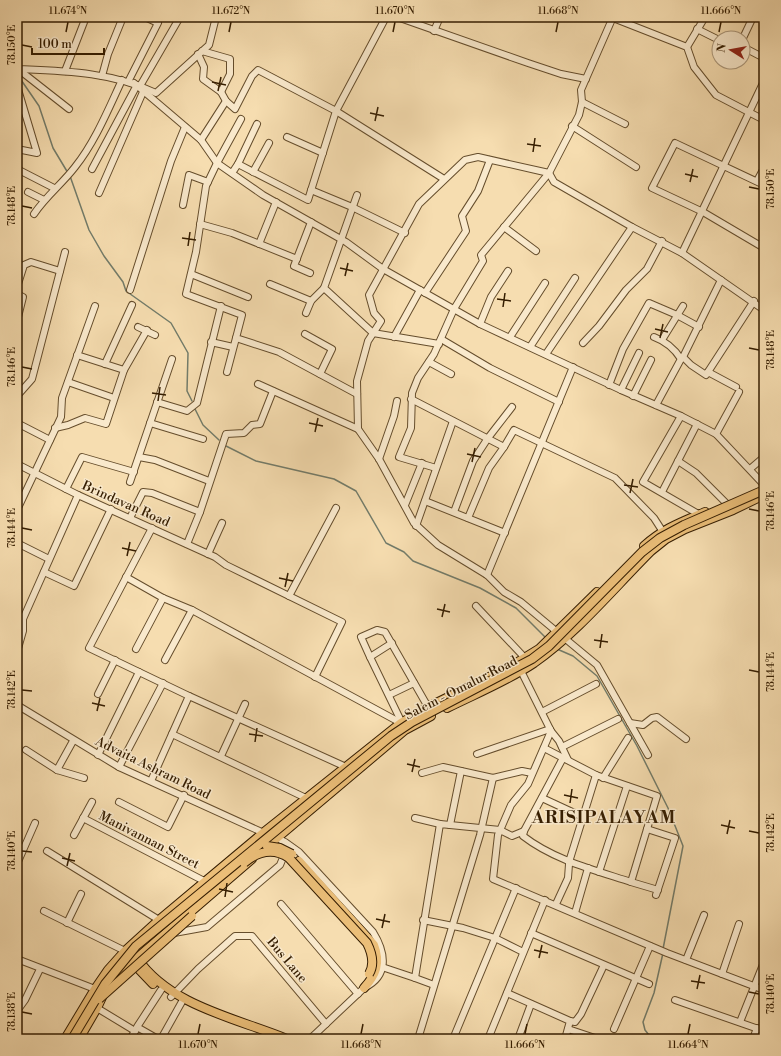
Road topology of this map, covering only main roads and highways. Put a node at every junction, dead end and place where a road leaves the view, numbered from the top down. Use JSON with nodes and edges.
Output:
{"nodes":[{"id":1,"x":764,"y":485,"type":"edge"},
{"id":2,"x":764,"y":490,"type":"edge"},
{"id":3,"x":764,"y":495,"type":"edge"},
{"id":4,"x":764,"y":499,"type":"edge"},
{"id":5,"x":651,"y":551,"type":"junction"},
{"id":6,"x":403,"y":726,"type":"junction"},
{"id":7,"x":279,"y":838,"type":"junction"},
{"id":8,"x":246,"y":854,"type":"junction"},
{"id":9,"x":128,"y":949,"type":"junction"},
{"id":10,"x":135,"y":960,"type":"junction"},
{"id":11,"x":371,"y":976,"type":"junction"},
{"id":12,"x":361,"y":991,"type":"road end"},
{"id":13,"x":172,"y":994,"type":"junction"},
{"id":14,"x":99,"y":999,"type":"junction"},
{"id":15,"x":183,"y":1000,"type":"junction"},
{"id":16,"x":65,"y":1039,"type":"edge"},
{"id":17,"x":72,"y":1039,"type":"edge"},
{"id":18,"x":77,"y":1039,"type":"edge"},
{"id":19,"x":279,"y":1039,"type":"edge"},
{"id":20,"x":287,"y":1039,"type":"edge"}],
"edges":[{"from":1,"to":6,"type":"main road"},
{"from":2,"to":8,"type":"main road","bridge":true},
{"from":3,"to":5,"type":"main road"},
{"from":4,"to":5,"type":"main road"},
{"from":5,"to":6,"type":"main road","name":"Salem - Omalur Road"},
{"from":6,"to":7,"type":"main road","name":"Salem - Omalur Road"},
{"from":6,"to":9,"type":"main road"},
{"from":7,"to":10,"type":"main road"},
{"from":7,"to":14,"type":"main road","bridge":true},
{"from":8,"to":11,"type":"main road","bridge":true},
{"from":8,"to":17,"type":"main road","bridge":true},
{"from":9,"to":10,"type":"main road"},
{"from":9,"to":16,"type":"main road"},
{"from":10,"to":13,"type":"main road"},
{"from":10,"to":13,"type":"main road"},
{"from":10,"to":18,"type":"main road"},
{"from":11,"to":12,"type":"main road"},
{"from":11,"to":14,"type":"main road","bridge":true},
{"from":13,"to":15,"type":"main road"},
{"from":14,"to":18,"type":"main road","bridge":true},
{"from":15,"to":19,"type":"main road"},
{"from":15,"to":20,"type":"main road"}]}
